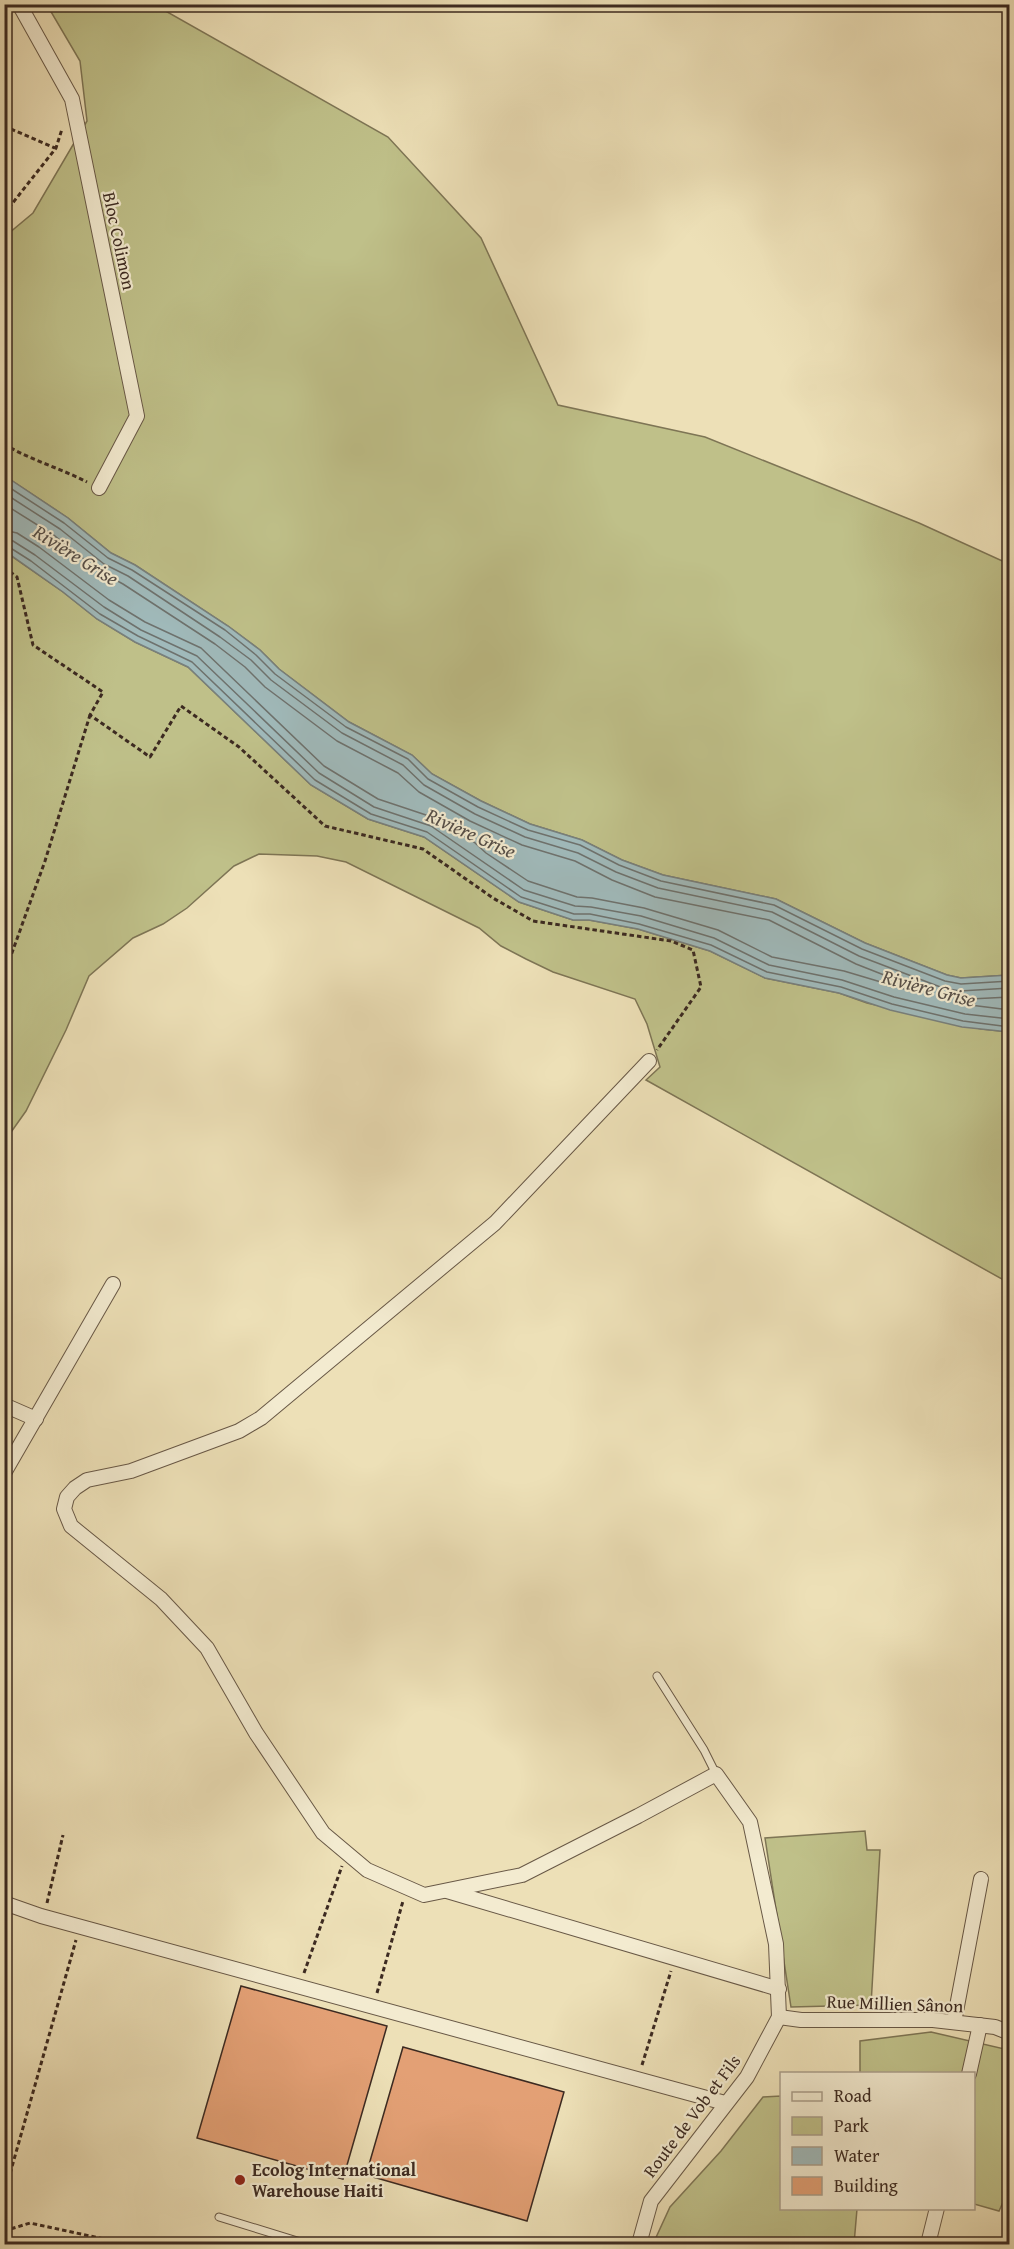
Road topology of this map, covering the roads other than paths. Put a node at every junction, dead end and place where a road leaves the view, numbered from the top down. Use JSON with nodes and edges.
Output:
{"nodes":[{"id":1,"x":19,"y":4,"type":"edge"},
{"id":2,"x":99,"y":488,"type":"road end"},
{"id":3,"x":649,"y":1061,"type":"road end"},
{"id":4,"x":113,"y":1284,"type":"dead end"},
{"id":5,"x":4,"y":1405,"type":"edge"},
{"id":6,"x":36,"y":1419,"type":"junction"},
{"id":7,"x":4,"y":1473,"type":"edge"},
{"id":8,"x":657,"y":1676,"type":"dead end"},
{"id":9,"x":716,"y":1774,"type":"junction"},
{"id":10,"x":981,"y":1879,"type":"dead end"},
{"id":11,"x":445,"y":1891,"type":"junction"},
{"id":12,"x":4,"y":1903,"type":"edge"},
{"id":13,"x":779,"y":1989,"type":"junction"},
{"id":14,"x":779,"y":2017,"type":"junction"},
{"id":15,"x":954,"y":2022,"type":"junction"},
{"id":16,"x":980,"y":2025,"type":"junction"},
{"id":17,"x":1010,"y":2033,"type":"edge"},
{"id":18,"x":969,"y":2072,"type":"edge"},
{"id":19,"x":725,"y":2103,"type":"junction"},
{"id":20,"x":936,"y":2210,"type":"edge"},
{"id":21,"x":219,"y":2217,"type":"dead end"},
{"id":22,"x":307,"y":2244,"type":"edge"},
{"id":23,"x":639,"y":2244,"type":"edge"},
{"id":24,"x":928,"y":2244,"type":"edge"}],
"edges":[{"from":1,"to":2,"type":"street","name":"Bloc Colimon"},
{"from":3,"to":11,"type":"street"},
{"from":4,"to":6,"type":"street"},
{"from":5,"to":6,"type":"street"},
{"from":6,"to":7,"type":"street"},
{"from":8,"to":9,"type":"lane"},
{"from":9,"to":11,"type":"street"},
{"from":9,"to":13,"type":"street","name":"Route de Vob et Fils"},
{"from":10,"to":15,"type":"street"},
{"from":11,"to":13,"type":"street"},
{"from":12,"to":19,"type":"street"},
{"from":13,"to":14,"type":"street","name":"Route de Vob et Fils"},
{"from":14,"to":15,"type":"street","name":"Rue Millien Sânon"},
{"from":14,"to":19,"type":"street","name":"Route de Vob et Fils"},
{"from":15,"to":16,"type":"street","name":"Rue Millien Sânon"},
{"from":16,"to":17,"type":"street","name":"Rue Millien Sânon"},
{"from":16,"to":18,"type":"street"},
{"from":19,"to":23,"type":"street","name":"Route de Vob et Fils"},
{"from":20,"to":24,"type":"street"},
{"from":21,"to":22,"type":"lane"}]}
